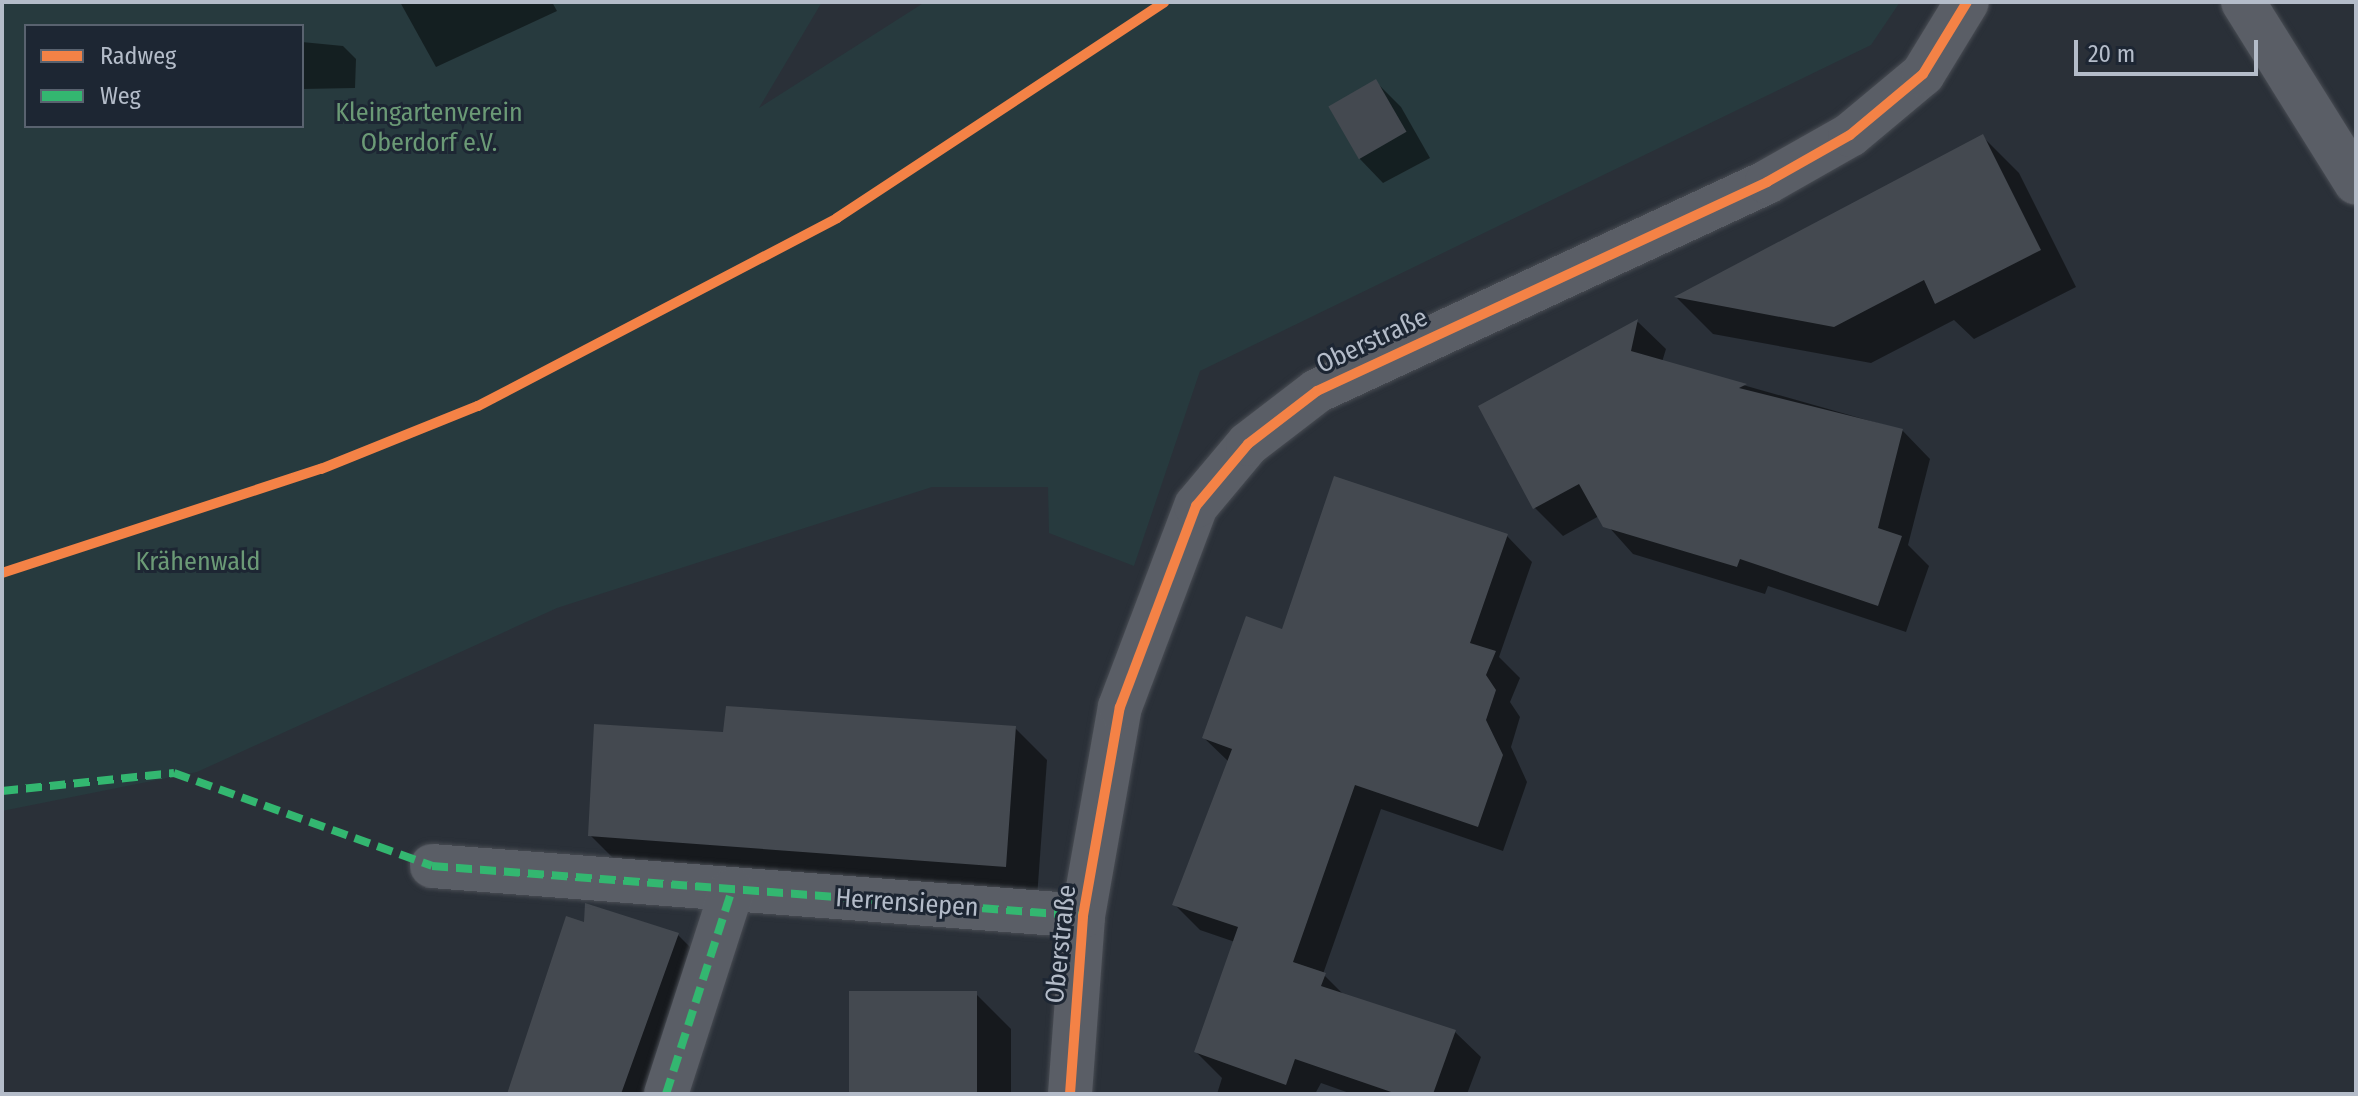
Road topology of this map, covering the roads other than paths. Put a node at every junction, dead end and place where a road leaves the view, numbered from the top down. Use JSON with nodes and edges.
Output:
{"nodes":[{"id":1,"x":1967,"y":2,"type":"edge"},
{"id":2,"x":2243,"y":2,"type":"edge"},
{"id":3,"x":2356,"y":183,"type":"edge"},
{"id":4,"x":432,"y":866,"type":"dead end"},
{"id":5,"x":732,"y":890,"type":"junction"},
{"id":6,"x":1083,"y":916,"type":"junction"},
{"id":7,"x":666,"y":1094,"type":"edge"},
{"id":8,"x":1070,"y":1094,"type":"edge"}],
"edges":[{"from":1,"to":6,"type":"street","name":"Oberstraße"},
{"from":2,"to":3,"type":"street"},
{"from":4,"to":5,"type":"street","name":"Herrensiepen"},
{"from":5,"to":6,"type":"street","name":"Herrensiepen"},
{"from":5,"to":7,"type":"street"},
{"from":6,"to":8,"type":"street","name":"Oberstraße"}]}
